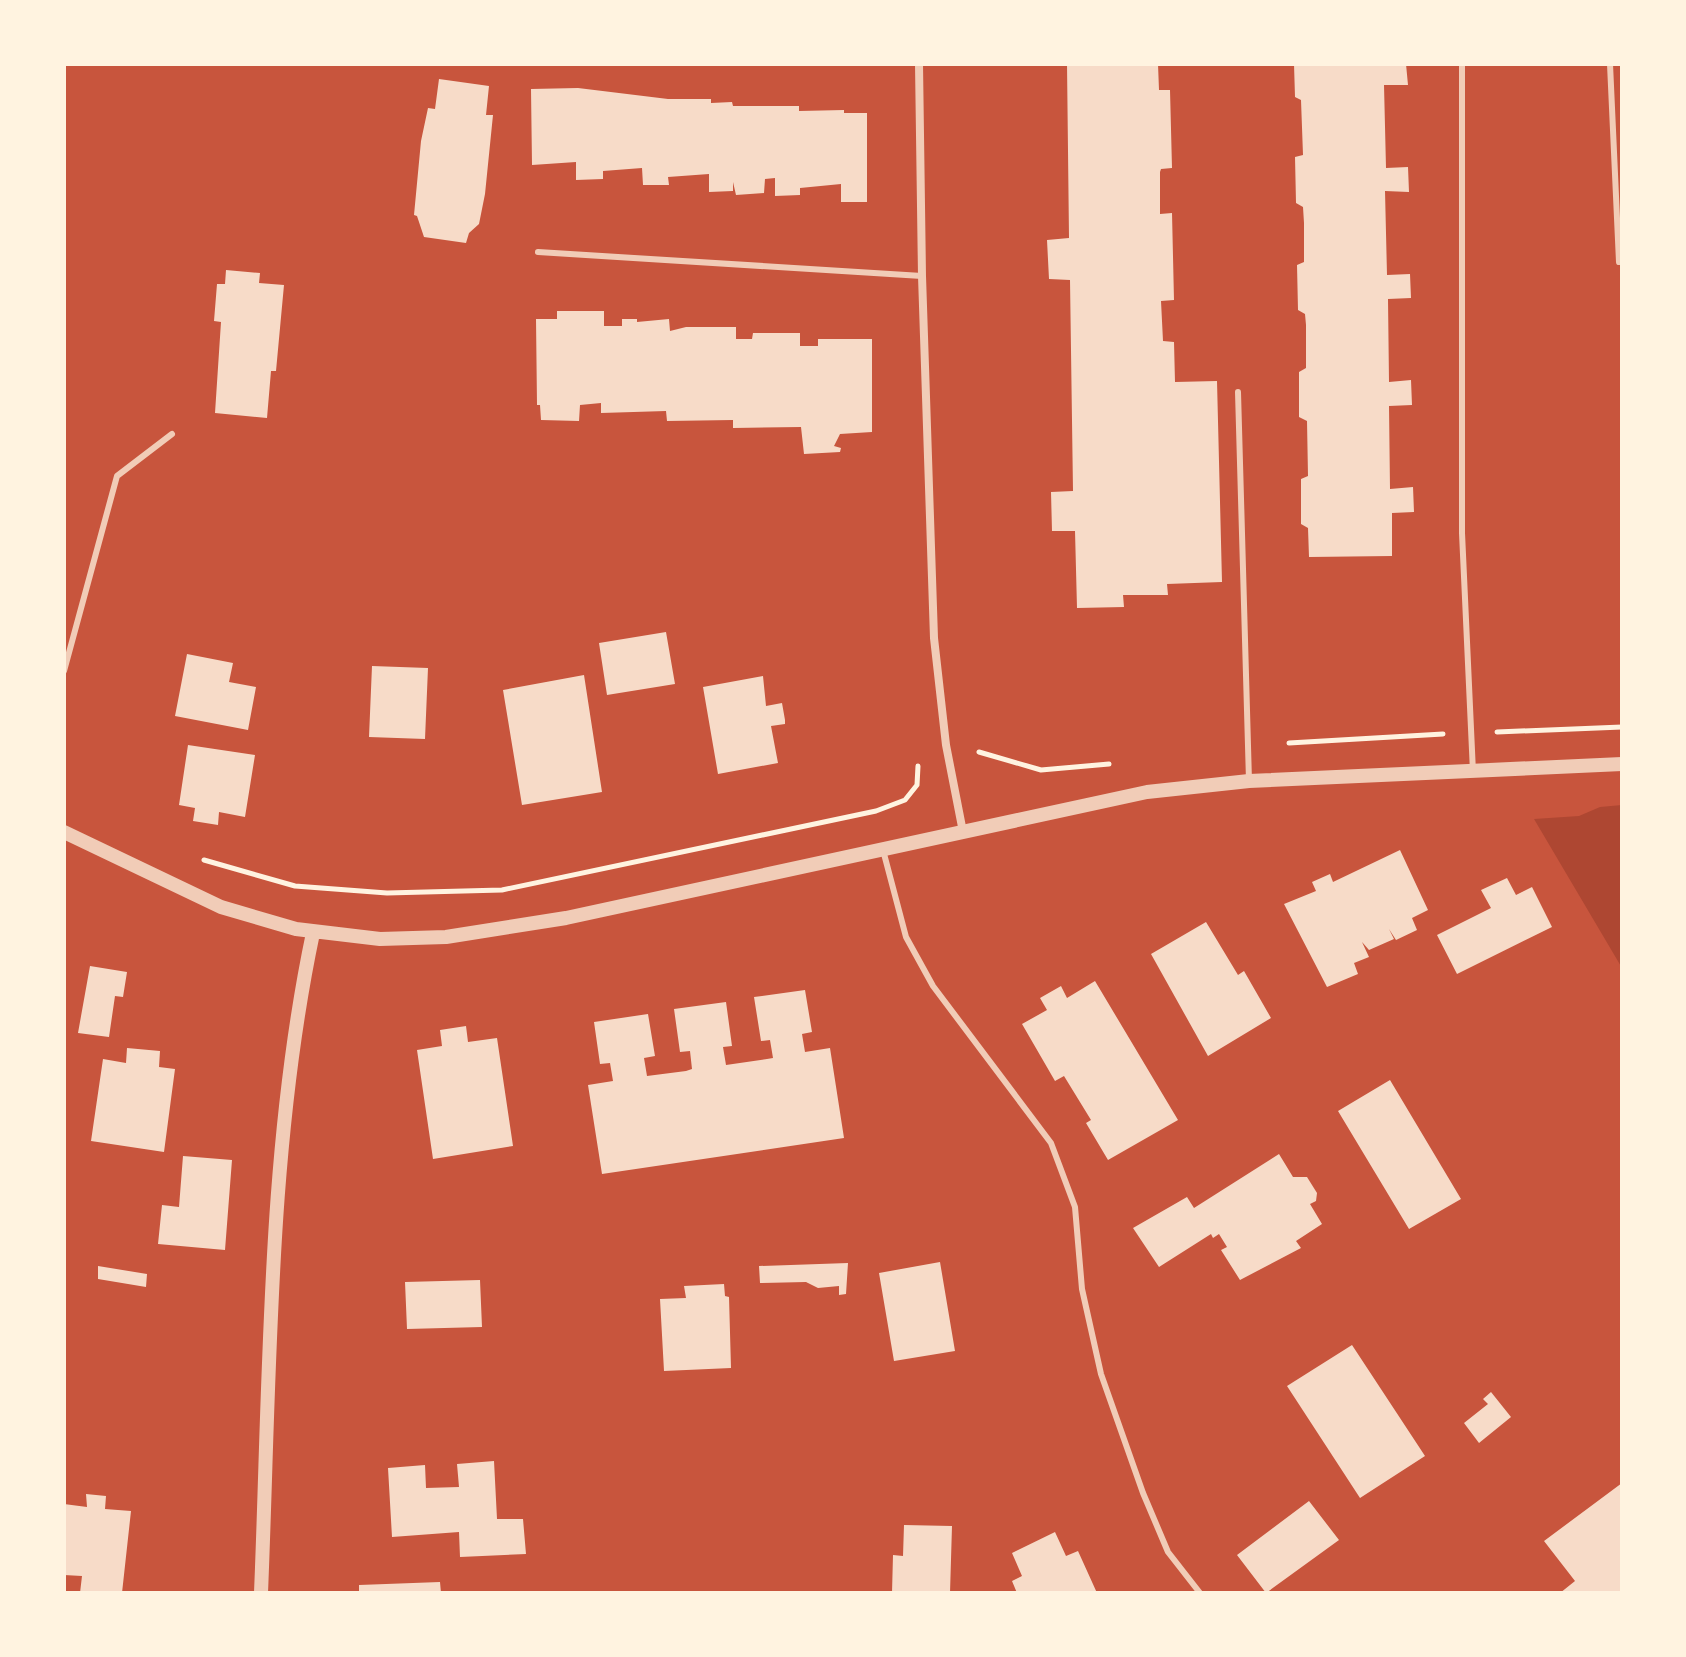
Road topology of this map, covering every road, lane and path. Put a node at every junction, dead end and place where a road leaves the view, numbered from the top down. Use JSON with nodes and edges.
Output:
{"nodes":[{"id":1,"x":919,"y":64,"type":"edge"},
{"id":2,"x":1462,"y":64,"type":"edge"},
{"id":3,"x":1610,"y":64,"type":"edge"},
{"id":4,"x":538,"y":252,"type":"dead end"},
{"id":5,"x":1622,"y":262,"type":"edge"},
{"id":6,"x":922,"y":276,"type":"junction"},
{"id":7,"x":1238,"y":392,"type":"dead end"},
{"id":8,"x":172,"y":434,"type":"dead end"},
{"id":9,"x":64,"y":671,"type":"edge"},
{"id":10,"x":918,"y":764,"type":"dead end"},
{"id":11,"x":1622,"y":764,"type":"edge"},
{"id":12,"x":1473,"y":773,"type":"junction"},
{"id":13,"x":1249,"y":781,"type":"junction"},
{"id":14,"x":64,"y":832,"type":"edge"},
{"id":15,"x":963,"y":832,"type":"junction"},
{"id":16,"x":882,"y":847,"type":"junction"},
{"id":17,"x":194,"y":857,"type":"dead end"},
{"id":18,"x":313,"y":933,"type":"junction"},
{"id":19,"x":261,"y":1593,"type":"edge"},
{"id":20,"x":1200,"y":1593,"type":"edge"}],
"edges":[{"from":1,"to":6,"type":"street"},
{"from":2,"to":12,"type":"lane"},
{"from":3,"to":5,"type":"lane"},
{"from":4,"to":6,"type":"lane"},
{"from":6,"to":15,"type":"street"},
{"from":7,"to":13,"type":"lane"},
{"from":8,"to":9,"type":"lane"},
{"from":10,"to":17,"type":"path"},
{"from":11,"to":12,"type":"street"},
{"from":12,"to":13,"type":"street"},
{"from":13,"to":15,"type":"street"},
{"from":14,"to":18,"type":"street"},
{"from":15,"to":16,"type":"street"},
{"from":16,"to":18,"type":"street"},
{"from":16,"to":20,"type":"lane"},
{"from":18,"to":19,"type":"street"}]}
